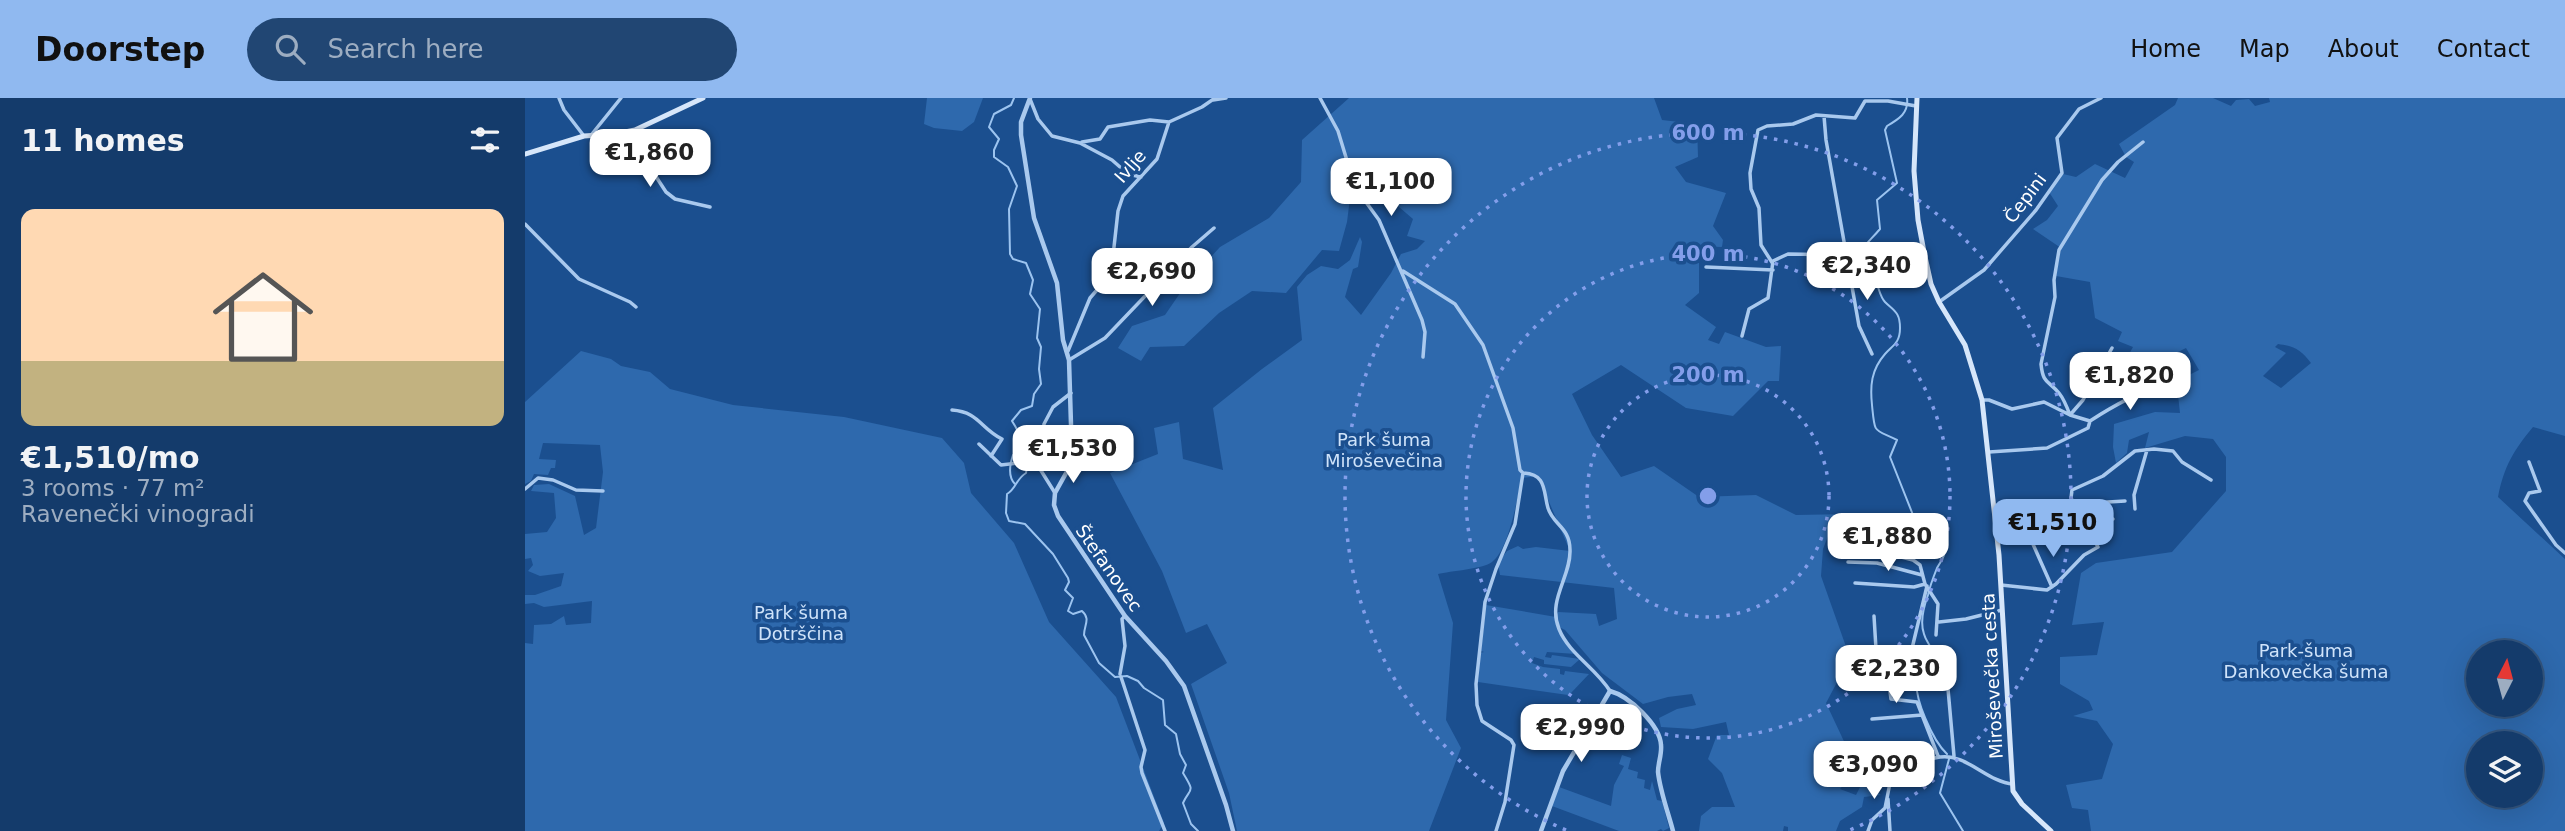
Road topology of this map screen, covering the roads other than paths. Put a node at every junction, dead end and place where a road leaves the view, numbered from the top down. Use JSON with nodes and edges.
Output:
{"nodes":[{"id":1,"x":559,"y":98,"type":"edge"},
{"id":2,"x":621,"y":98,"type":"edge"},
{"id":3,"x":703,"y":98,"type":"edge"},
{"id":4,"x":1030,"y":98,"type":"edge"},
{"id":5,"x":1226,"y":98,"type":"edge"},
{"id":6,"x":1320,"y":98,"type":"edge"},
{"id":7,"x":1917,"y":98,"type":"edge"},
{"id":8,"x":2101,"y":98,"type":"edge"},
{"id":9,"x":1214,"y":99,"type":"edge"},
{"id":10,"x":1916,"y":106,"type":"junction"},
{"id":11,"x":1824,"y":116,"type":"junction"},
{"id":12,"x":1169,"y":122,"type":"junction"},
{"id":13,"x":615,"y":134,"type":"junction"},
{"id":14,"x":587,"y":136,"type":"junction"},
{"id":15,"x":1080,"y":142,"type":"junction"},
{"id":16,"x":2143,"y":142,"type":"dead end"},
{"id":17,"x":525,"y":154,"type":"edge"},
{"id":18,"x":1141,"y":177,"type":"junction"},
{"id":19,"x":710,"y":207,"type":"dead end"},
{"id":20,"x":525,"y":225,"type":"edge"},
{"id":21,"x":1214,"y":228,"type":"dead end"},
{"id":22,"x":1924,"y":252,"type":"junction"},
{"id":23,"x":1846,"y":255,"type":"junction"},
{"id":24,"x":1706,"y":267,"type":"dead end"},
{"id":25,"x":1773,"y":267,"type":"junction"},
{"id":26,"x":1403,"y":271,"type":"junction"},
{"id":27,"x":1939,"y":302,"type":"junction"},
{"id":28,"x":636,"y":307,"type":"dead end"},
{"id":29,"x":1742,"y":336,"type":"dead end"},
{"id":30,"x":2112,"y":348,"type":"dead end"},
{"id":31,"x":1067,"y":353,"type":"junction"},
{"id":32,"x":1872,"y":354,"type":"dead end"},
{"id":33,"x":1423,"y":357,"type":"dead end"},
{"id":34,"x":1069,"y":360,"type":"junction"},
{"id":35,"x":2162,"y":384,"type":"dead end"},
{"id":36,"x":1071,"y":393,"type":"junction"},
{"id":37,"x":1982,"y":400,"type":"junction"},
{"id":38,"x":952,"y":410,"type":"dead end"},
{"id":39,"x":2070,"y":415,"type":"junction"},
{"id":40,"x":2090,"y":421,"type":"junction"},
{"id":41,"x":979,"y":444,"type":"dead end"},
{"id":42,"x":2147,"y":450,"type":"junction"},
{"id":43,"x":1987,"y":452,"type":"junction"},
{"id":44,"x":991,"y":456,"type":"junction"},
{"id":45,"x":2529,"y":462,"type":"dead end"},
{"id":46,"x":1040,"y":468,"type":"junction"},
{"id":47,"x":1523,"y":473,"type":"junction"},
{"id":48,"x":2211,"y":480,"type":"dead end"},
{"id":49,"x":525,"y":489,"type":"edge"},
{"id":50,"x":603,"y":491,"type":"dead end"},
{"id":51,"x":1055,"y":493,"type":"junction"},
{"id":52,"x":2125,"y":501,"type":"dead end"},
{"id":53,"x":2075,"y":504,"type":"junction"},
{"id":54,"x":2135,"y":509,"type":"dead end"},
{"id":55,"x":2113,"y":519,"type":"dead end"},
{"id":56,"x":2084,"y":521,"type":"junction"},
{"id":57,"x":1878,"y":536,"type":"dead end"},
{"id":58,"x":2032,"y":542,"type":"dead end"},
{"id":59,"x":1878,"y":551,"type":"junction"},
{"id":60,"x":2565,"y":553,"type":"edge"},
{"id":61,"x":1849,"y":562,"type":"dead end"},
{"id":62,"x":1877,"y":563,"type":"junction"},
{"id":63,"x":1922,"y":575,"type":"junction"},
{"id":64,"x":1855,"y":583,"type":"dead end"},
{"id":65,"x":2001,"y":585,"type":"junction"},
{"id":66,"x":1928,"y":587,"type":"junction"},
{"id":67,"x":2052,"y":587,"type":"junction"},
{"id":68,"x":2002,"y":610,"type":"junction"},
{"id":69,"x":1125,"y":616,"type":"junction"},
{"id":70,"x":1874,"y":616,"type":"dead end"},
{"id":71,"x":1939,"y":622,"type":"junction"},
{"id":72,"x":1936,"y":635,"type":"dead end"},
{"id":73,"x":1886,"y":662,"type":"junction"},
{"id":74,"x":1948,"y":689,"type":"dead end"},
{"id":75,"x":1610,"y":691,"type":"junction"},
{"id":76,"x":1922,"y":715,"type":"junction"},
{"id":77,"x":1872,"y":719,"type":"dead end"},
{"id":78,"x":1887,"y":750,"type":"dead end"},
{"id":79,"x":1938,"y":757,"type":"junction"},
{"id":80,"x":1951,"y":757,"type":"junction"},
{"id":81,"x":1892,"y":773,"type":"junction"},
{"id":82,"x":2013,"y":784,"type":"junction"},
{"id":83,"x":1888,"y":793,"type":"junction"},
{"id":84,"x":1165,"y":831,"type":"edge"},
{"id":85,"x":1233,"y":831,"type":"edge"},
{"id":86,"x":1496,"y":831,"type":"edge"},
{"id":87,"x":1541,"y":831,"type":"edge"},
{"id":88,"x":1673,"y":831,"type":"edge"},
{"id":89,"x":1868,"y":831,"type":"edge"},
{"id":90,"x":1890,"y":831,"type":"edge"},
{"id":91,"x":2051,"y":831,"type":"edge"}],
"edges":[{"from":1,"to":14,"type":"street"},
{"from":2,"to":14,"type":"street"},
{"from":3,"to":13,"type":"main road"},
{"from":4,"to":15,"type":"street"},
{"from":4,"to":31,"type":"street"},
{"from":5,"to":9,"type":"street"},
{"from":6,"to":26,"type":"street"},
{"from":7,"to":10,"type":"main road","name":"Miroševečka cesta"},
{"from":8,"to":27,"type":"street","name":"Čepini"},
{"from":9,"to":12,"type":"street"},
{"from":10,"to":11,"type":"street"},
{"from":10,"to":22,"type":"main road","name":"Miroševečka cesta"},
{"from":11,"to":23,"type":"street"},
{"from":11,"to":25,"type":"street"},
{"from":12,"to":15,"type":"street"},
{"from":12,"to":18,"type":"street","name":"Ivlje"},
{"from":13,"to":14,"type":"main road"},
{"from":13,"to":19,"type":"street"},
{"from":14,"to":17,"type":"main road"},
{"from":15,"to":18,"type":"street"},
{"from":16,"to":39,"type":"street"},
{"from":18,"to":31,"type":"street","name":"Ivlje"},
{"from":20,"to":28,"type":"street"},
{"from":21,"to":34,"type":"street"},
{"from":22,"to":23,"type":"street"},
{"from":22,"to":27,"type":"main road","name":"Miroševečka cesta"},
{"from":23,"to":25,"type":"street"},
{"from":23,"to":32,"type":"street"},
{"from":24,"to":25,"type":"street"},
{"from":25,"to":29,"type":"street"},
{"from":26,"to":33,"type":"street"},
{"from":26,"to":47,"type":"street"},
{"from":27,"to":37,"type":"main road","name":"Miroševečka cesta"},
{"from":30,"to":39,"type":"street"},
{"from":31,"to":34,"type":"street"},
{"from":34,"to":36,"type":"street"},
{"from":35,"to":40,"type":"street"},
{"from":36,"to":46,"type":"street"},
{"from":36,"to":51,"type":"street"},
{"from":37,"to":39,"type":"street"},
{"from":37,"to":43,"type":"main road","name":"Miroševečka cesta"},
{"from":38,"to":44,"type":"street"},
{"from":39,"to":40,"type":"street"},
{"from":40,"to":43,"type":"street"},
{"from":41,"to":44,"type":"street"},
{"from":42,"to":48,"type":"street"},
{"from":42,"to":53,"type":"street"},
{"from":42,"to":54,"type":"street"},
{"from":43,"to":65,"type":"main road","name":"Miroševečka cesta"},
{"from":44,"to":46,"type":"street"},
{"from":45,"to":60,"type":"street"},
{"from":46,"to":51,"type":"street"},
{"from":47,"to":75,"type":"street"},
{"from":47,"to":86,"type":"street"},
{"from":49,"to":50,"type":"street"},
{"from":51,"to":69,"type":"street","name":"Štefanovec"},
{"from":52,"to":53,"type":"street"},
{"from":53,"to":56,"type":"street"},
{"from":55,"to":56,"type":"street"},
{"from":56,"to":67,"type":"street"},
{"from":57,"to":59,"type":"street"},
{"from":58,"to":67,"type":"street"},
{"from":59,"to":62,"type":"street"},
{"from":59,"to":63,"type":"street"},
{"from":61,"to":62,"type":"street"},
{"from":62,"to":63,"type":"street"},
{"from":63,"to":66,"type":"street"},
{"from":64,"to":66,"type":"street"},
{"from":65,"to":67,"type":"street"},
{"from":65,"to":68,"type":"main road","name":"Miroševečka cesta"},
{"from":66,"to":71,"type":"street"},
{"from":66,"to":73,"type":"street"},
{"from":68,"to":71,"type":"street"},
{"from":68,"to":82,"type":"main road","name":"Miroševečka cesta"},
{"from":69,"to":84,"type":"street"},
{"from":69,"to":85,"type":"street","name":"Štefanovec"},
{"from":70,"to":73,"type":"street"},
{"from":71,"to":72,"type":"street"},
{"from":73,"to":76,"type":"street"},
{"from":74,"to":80,"type":"street"},
{"from":75,"to":87,"type":"street"},
{"from":75,"to":88,"type":"street"},
{"from":76,"to":77,"type":"street"},
{"from":76,"to":79,"type":"street"},
{"from":78,"to":81,"type":"street"},
{"from":79,"to":80,"type":"street"},
{"from":79,"to":81,"type":"street"},
{"from":80,"to":82,"type":"street"},
{"from":81,"to":83,"type":"street"},
{"from":82,"to":91,"type":"main road","name":"Miroševečka cesta"},
{"from":83,"to":89,"type":"street"},
{"from":83,"to":90,"type":"street"}]}
